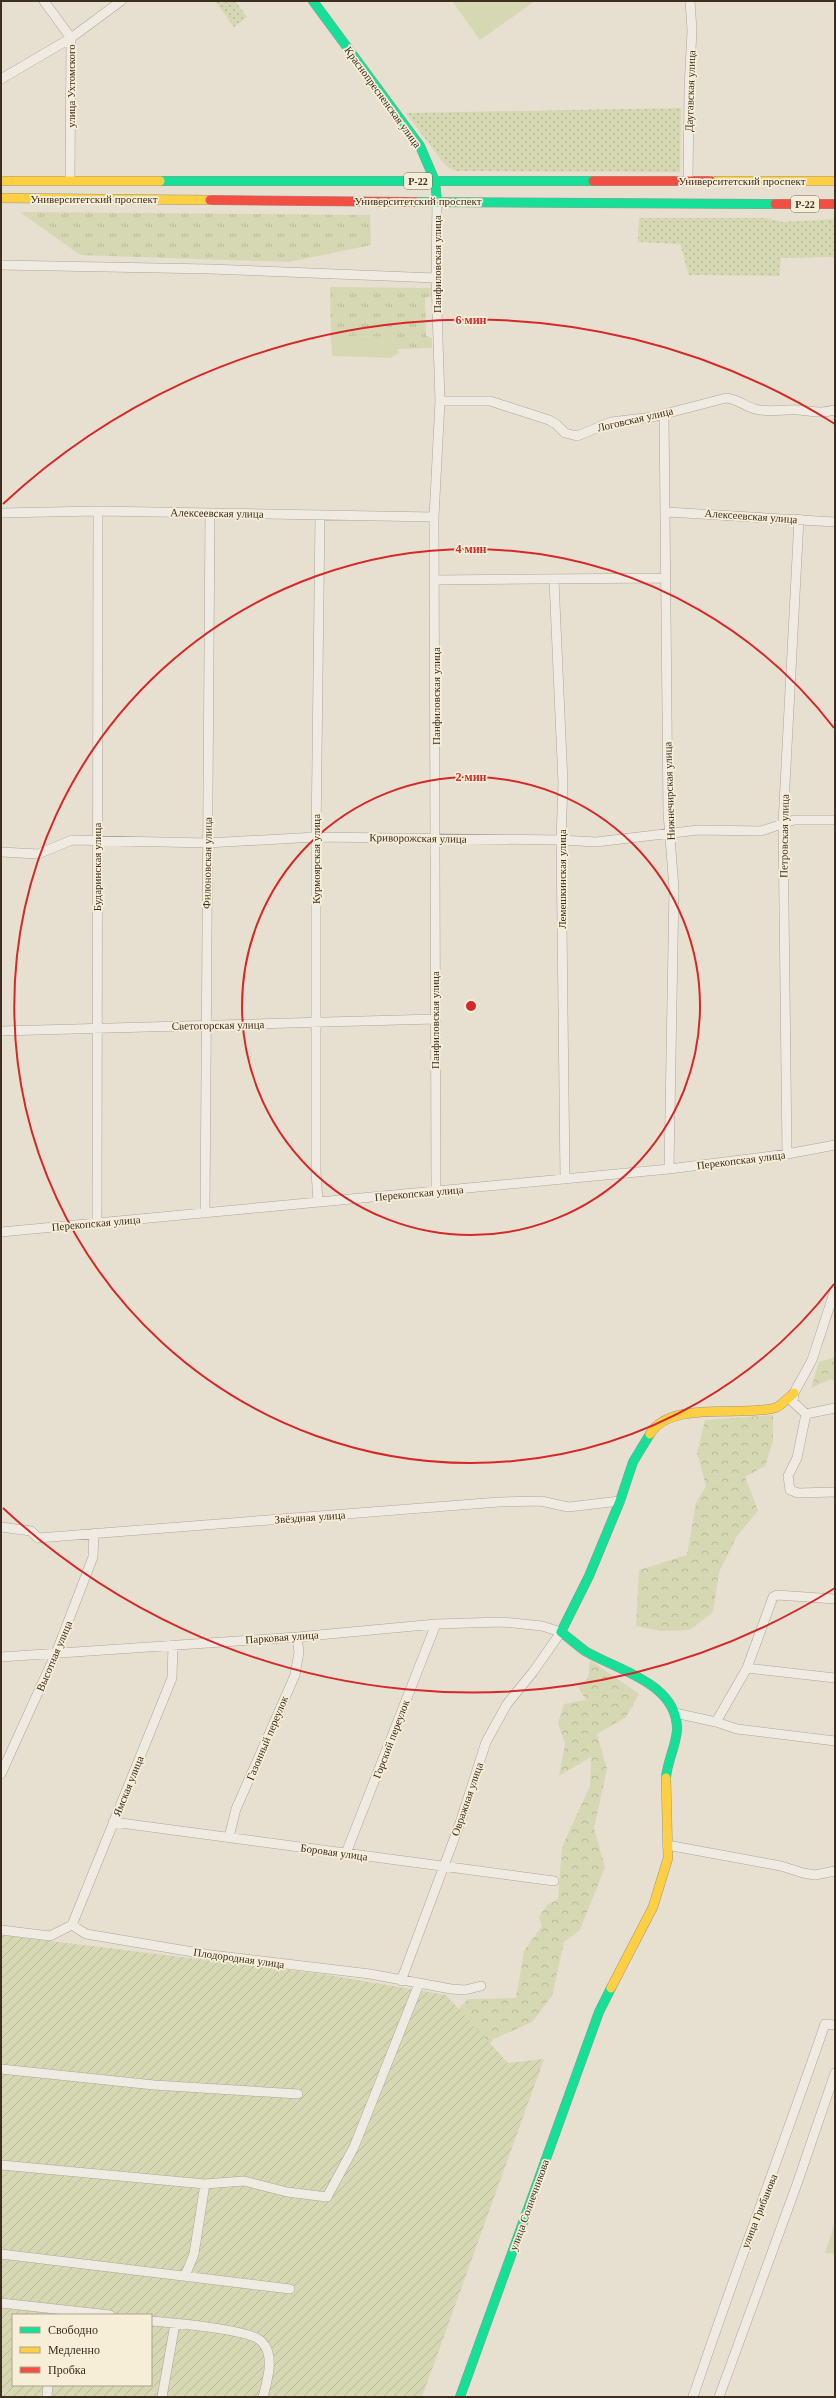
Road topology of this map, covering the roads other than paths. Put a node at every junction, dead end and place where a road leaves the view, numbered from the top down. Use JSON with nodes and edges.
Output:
{"nodes":[{"id":1,"x":44,"y":1,"type":"edge"},
{"id":2,"x":121,"y":1,"type":"edge"},
{"id":3,"x":313,"y":1,"type":"edge"},
{"id":4,"x":690,"y":1,"type":"edge"},
{"id":5,"x":71,"y":38,"type":"junction"},
{"id":6,"x":1,"y":79,"type":"edge"},
{"id":7,"x":70,"y":180,"type":"junction"},
{"id":8,"x":688,"y":180,"type":"junction"},
{"id":9,"x":1,"y":181,"type":"edge"},
{"id":10,"x":435,"y":181,"type":"junction"},
{"id":11,"x":835,"y":181,"type":"edge"},
{"id":12,"x":1,"y":198,"type":"edge"},
{"id":13,"x":437,"y":201,"type":"junction"},
{"id":14,"x":835,"y":204,"type":"edge"},
{"id":15,"x":1,"y":265,"type":"edge"},
{"id":16,"x":436,"y":278,"type":"junction"},
{"id":17,"x":440,"y":401,"type":"junction"},
{"id":18,"x":835,"y":410,"type":"edge"},
{"id":19,"x":664,"y":414,"type":"junction"},
{"id":20,"x":98,"y":511,"type":"junction"},
{"id":21,"x":667,"y":512,"type":"junction"},
{"id":22,"x":1,"y":513,"type":"edge"},
{"id":23,"x":210,"y":513,"type":"junction"},
{"id":24,"x":320,"y":515,"type":"junction"},
{"id":25,"x":434,"y":517,"type":"junction"},
{"id":26,"x":798,"y":519,"type":"junction"},
{"id":27,"x":835,"y":522,"type":"edge"},
{"id":28,"x":665,"y":578,"type":"junction"},
{"id":29,"x":435,"y":580,"type":"junction"},
{"id":30,"x":554,"y":580,"type":"junction"},
{"id":31,"x":835,"y":820,"type":"edge"},
{"id":32,"x":783,"y":823,"type":"junction"},
{"id":33,"x":670,"y":835,"type":"junction"},
{"id":34,"x":316,"y":837,"type":"junction"},
{"id":35,"x":436,"y":839,"type":"junction"},
{"id":36,"x":96,"y":840,"type":"junction"},
{"id":37,"x":561,"y":840,"type":"junction"},
{"id":38,"x":207,"y":843,"type":"junction"},
{"id":39,"x":1,"y":852,"type":"edge"},
{"id":40,"x":435,"y":1019,"type":"junction"},
{"id":41,"x":316,"y":1023,"type":"junction"},
{"id":42,"x":205,"y":1024,"type":"junction"},
{"id":43,"x":96,"y":1028,"type":"junction"},
{"id":44,"x":1,"y":1031,"type":"edge"},
{"id":45,"x":835,"y":1145,"type":"edge"},
{"id":46,"x":787,"y":1154,"type":"junction"},
{"id":47,"x":669,"y":1169,"type":"junction"},
{"id":48,"x":564,"y":1179,"type":"junction"},
{"id":49,"x":436,"y":1191,"type":"junction"},
{"id":50,"x":318,"y":1202,"type":"junction"},
{"id":51,"x":205,"y":1213,"type":"junction"},
{"id":52,"x":97,"y":1223,"type":"junction"},
{"id":53,"x":1,"y":1232,"type":"edge"},
{"id":54,"x":835,"y":1290,"type":"edge"},
{"id":55,"x":794,"y":1393,"type":"junction"},
{"id":56,"x":835,"y":1408,"type":"edge"},
{"id":57,"x":806,"y":1414,"type":"junction"},
{"id":58,"x":835,"y":1492,"type":"edge"},
{"id":59,"x":620,"y":1501,"type":"junction"},
{"id":60,"x":1,"y":1527,"type":"edge"},
{"id":61,"x":94,"y":1533,"type":"junction"},
{"id":62,"x":835,"y":1599,"type":"edge"},
{"id":63,"x":436,"y":1624,"type":"junction"},
{"id":64,"x":561,"y":1632,"type":"junction"},
{"id":65,"x":297,"y":1637,"type":"junction"},
{"id":66,"x":173,"y":1645,"type":"junction"},
{"id":67,"x":56,"y":1653,"type":"junction"},
{"id":68,"x":1,"y":1657,"type":"edge"},
{"id":69,"x":747,"y":1668,"type":"junction"},
{"id":70,"x":835,"y":1678,"type":"edge"},
{"id":71,"x":675,"y":1713,"type":"junction"},
{"id":72,"x":716,"y":1722,"type":"junction"},
{"id":73,"x":835,"y":1741,"type":"edge"},
{"id":74,"x":1,"y":1774,"type":"edge"},
{"id":75,"x":113,"y":1822,"type":"junction"},
{"id":76,"x":228,"y":1837,"type":"junction"},
{"id":77,"x":667,"y":1845,"type":"junction"},
{"id":78,"x":346,"y":1854,"type":"junction"},
{"id":79,"x":442,"y":1867,"type":"junction"},
{"id":80,"x":835,"y":1871,"type":"edge"},
{"id":81,"x":554,"y":1881,"type":"dead end"},
{"id":82,"x":72,"y":1925,"type":"junction"},
{"id":83,"x":1,"y":1930,"type":"edge"},
{"id":84,"x":400,"y":1980,"type":"junction"},
{"id":85,"x":419,"y":1984,"type":"junction"},
{"id":86,"x":481,"y":1986,"type":"dead end"},
{"id":87,"x":835,"y":2025,"type":"edge"},
{"id":88,"x":1,"y":2069,"type":"edge"},
{"id":89,"x":835,"y":2073,"type":"edge"},
{"id":90,"x":298,"y":2094,"type":"dead end"},
{"id":91,"x":1,"y":2165,"type":"edge"},
{"id":92,"x":205,"y":2184,"type":"junction"},
{"id":93,"x":1,"y":2254,"type":"edge"},
{"id":94,"x":185,"y":2276,"type":"junction"},
{"id":95,"x":290,"y":2289,"type":"dead end"},
{"id":96,"x":1,"y":2303,"type":"edge"},
{"id":97,"x":54,"y":2311,"type":"edge"},
{"id":98,"x":96,"y":2314,"type":"edge"},
{"id":99,"x":152,"y":2321,"type":"edge"},
{"id":100,"x":175,"y":2324,"type":"junction"},
{"id":101,"x":48,"y":2386,"type":"edge"},
{"id":102,"x":47,"y":2397,"type":"edge"},
{"id":103,"x":162,"y":2397,"type":"edge"},
{"id":104,"x":263,"y":2397,"type":"edge"},
{"id":105,"x":460,"y":2397,"type":"edge"},
{"id":106,"x":692,"y":2397,"type":"edge"},
{"id":107,"x":719,"y":2397,"type":"edge"}],
"edges":[{"from":1,"to":5,"type":"street","name":"улица Ухтомского"},
{"from":2,"to":5,"type":"street"},
{"from":3,"to":10,"type":"main road","name":"Краснопресненская улица"},
{"from":4,"to":8,"type":"street","name":"Даугавская улица"},
{"from":5,"to":6,"type":"street"},
{"from":5,"to":7,"type":"street","name":"улица Ухтомского"},
{"from":7,"to":9,"type":"main road","name":"Университетский проспект","number":"Р-22"},
{"from":7,"to":10,"type":"main road","name":"Университетский проспект","number":"Р-22"},
{"from":8,"to":10,"type":"main road","name":"Университетский проспект","number":"Р-22"},
{"from":8,"to":11,"type":"main road","name":"Университетский проспект","number":"Р-22"},
{"from":10,"to":13,"type":"main road","name":"Краснопресненская улица"},
{"from":12,"to":13,"type":"main road","name":"Университетский проспект","number":"Р-22"},
{"from":13,"to":14,"type":"main road","name":"Университетский проспект","number":"Р-22"},
{"from":13,"to":16,"type":"street","name":"Панфиловская улица"},
{"from":15,"to":16,"type":"street"},
{"from":16,"to":17,"type":"street","name":"Панфиловская улица"},
{"from":17,"to":19,"type":"street","name":"Логовская улица"},
{"from":17,"to":25,"type":"street","name":"Панфиловская улица"},
{"from":18,"to":19,"type":"street","name":"Логовская улица"},
{"from":19,"to":21,"type":"street","name":"Нижнечирская улица"},
{"from":20,"to":22,"type":"street","name":"Алексеевская улица"},
{"from":20,"to":23,"type":"street","name":"Алексеевская улица"},
{"from":20,"to":36,"type":"street","name":"Бударинская улица"},
{"from":21,"to":26,"type":"street","name":"Алексеевская улица"},
{"from":21,"to":28,"type":"street","name":"Нижнечирская улица"},
{"from":23,"to":24,"type":"street","name":"Алексеевская улица"},
{"from":23,"to":38,"type":"street","name":"Филоновская улица"},
{"from":24,"to":25,"type":"street","name":"Алексеевская улица"},
{"from":24,"to":34,"type":"street","name":"Курмоярская улица"},
{"from":25,"to":29,"type":"street","name":"Панфиловская улица"},
{"from":26,"to":27,"type":"street","name":"Алексеевская улица"},
{"from":26,"to":32,"type":"street","name":"Петровская улица"},
{"from":28,"to":30,"type":"street"},
{"from":28,"to":33,"type":"street","name":"Нижнечирская улица"},
{"from":29,"to":30,"type":"street"},
{"from":29,"to":35,"type":"street","name":"Панфиловская улица"},
{"from":30,"to":37,"type":"street","name":"Лемешкинская улица"},
{"from":31,"to":32,"type":"street","name":"Криворожская улица"},
{"from":32,"to":33,"type":"street","name":"Криворожская улица"},
{"from":32,"to":46,"type":"street","name":"Петровская улица"},
{"from":33,"to":37,"type":"street","name":"Криворожская улица"},
{"from":33,"to":47,"type":"street","name":"Нижнечирская улица"},
{"from":34,"to":35,"type":"street","name":"Криворожская улица"},
{"from":34,"to":38,"type":"street","name":"Криворожская улица"},
{"from":34,"to":41,"type":"street","name":"Курмоярская улица"},
{"from":35,"to":37,"type":"street","name":"Криворожская улица"},
{"from":35,"to":40,"type":"street","name":"Панфиловская улица"},
{"from":36,"to":38,"type":"street","name":"Криворожская улица"},
{"from":36,"to":39,"type":"street","name":"Криворожская улица"},
{"from":36,"to":43,"type":"street","name":"Бударинская улица"},
{"from":37,"to":48,"type":"street","name":"Лемешкинская улица"},
{"from":38,"to":42,"type":"street","name":"Филоновская улица"},
{"from":40,"to":41,"type":"street","name":"Светогорская улица"},
{"from":40,"to":49,"type":"street","name":"Панфиловская улица"},
{"from":41,"to":42,"type":"street","name":"Светогорская улица"},
{"from":41,"to":50,"type":"street","name":"Курмоярская улица"},
{"from":42,"to":43,"type":"street","name":"Светогорская улица"},
{"from":42,"to":51,"type":"street","name":"Филоновская улица"},
{"from":43,"to":44,"type":"street","name":"Светогорская улица"},
{"from":43,"to":52,"type":"street","name":"Бударинская улица"},
{"from":45,"to":46,"type":"street","name":"Перекопская улица"},
{"from":46,"to":47,"type":"street","name":"Перекопская улица"},
{"from":47,"to":48,"type":"street","name":"Перекопская улица"},
{"from":48,"to":49,"type":"street","name":"Перекопская улица"},
{"from":49,"to":50,"type":"street","name":"Перекопская улица"},
{"from":50,"to":51,"type":"street","name":"Перекопская улица"},
{"from":51,"to":52,"type":"street","name":"Перекопская улица"},
{"from":52,"to":53,"type":"street","name":"Перекопская улица"},
{"from":54,"to":55,"type":"street"},
{"from":55,"to":57,"type":"street"},
{"from":55,"to":59,"type":"main road"},
{"from":56,"to":57,"type":"street"},
{"from":57,"to":58,"type":"street"},
{"from":59,"to":61,"type":"street","name":"Звёздная улица"},
{"from":59,"to":64,"type":"main road"},
{"from":60,"to":61,"type":"street","name":"Звёздная улица"},
{"from":61,"to":67,"type":"street","name":"Высотная улица"},
{"from":62,"to":69,"type":"street"},
{"from":63,"to":64,"type":"street","name":"Парковая улица"},
{"from":63,"to":65,"type":"street","name":"Парковая улица"},
{"from":63,"to":78,"type":"street","name":"Горский переулок"},
{"from":64,"to":71,"type":"main road"},
{"from":64,"to":79,"type":"street","name":"Овражная улица"},
{"from":65,"to":66,"type":"street","name":"Парковая улица"},
{"from":65,"to":76,"type":"street","name":"Газонный переулок"},
{"from":66,"to":67,"type":"street","name":"Парковая улица"},
{"from":66,"to":75,"type":"street","name":"Ямская улица"},
{"from":67,"to":68,"type":"street","name":"Парковая улица"},
{"from":67,"to":74,"type":"street","name":"Высотная улица"},
{"from":69,"to":70,"type":"street"},
{"from":69,"to":72,"type":"street"},
{"from":71,"to":72,"type":"street"},
{"from":71,"to":77,"type":"main road","name":"улица Солнечникова"},
{"from":72,"to":73,"type":"street"},
{"from":75,"to":76,"type":"street","name":"Боровая улица"},
{"from":75,"to":82,"type":"street","name":"Ямская улица"},
{"from":76,"to":78,"type":"street","name":"Боровая улица"},
{"from":77,"to":80,"type":"street"},
{"from":77,"to":105,"type":"main road","name":"улица Солнечникова"},
{"from":78,"to":79,"type":"street","name":"Боровая улица"},
{"from":79,"to":81,"type":"street","name":"Боровая улица"},
{"from":79,"to":84,"type":"street","name":"Овражная улица"},
{"from":82,"to":83,"type":"street"},
{"from":82,"to":84,"type":"street","name":"Плодородная улица"},
{"from":84,"to":85,"type":"street","name":"Плодородная улица"},
{"from":85,"to":86,"type":"street","name":"Плодородная улица"},
{"from":85,"to":92,"type":"street"},
{"from":87,"to":106,"type":"street","name":"улица Грибанова"},
{"from":88,"to":90,"type":"street"},
{"from":89,"to":107,"type":"street"},
{"from":91,"to":92,"type":"street"},
{"from":92,"to":94,"type":"street"},
{"from":93,"to":94,"type":"street"},
{"from":94,"to":95,"type":"street"},
{"from":96,"to":97,"type":"street"},
{"from":97,"to":98,"type":"street"},
{"from":99,"to":100,"type":"street"},
{"from":100,"to":103,"type":"street"},
{"from":100,"to":104,"type":"street"},
{"from":101,"to":102,"type":"street"}]}
